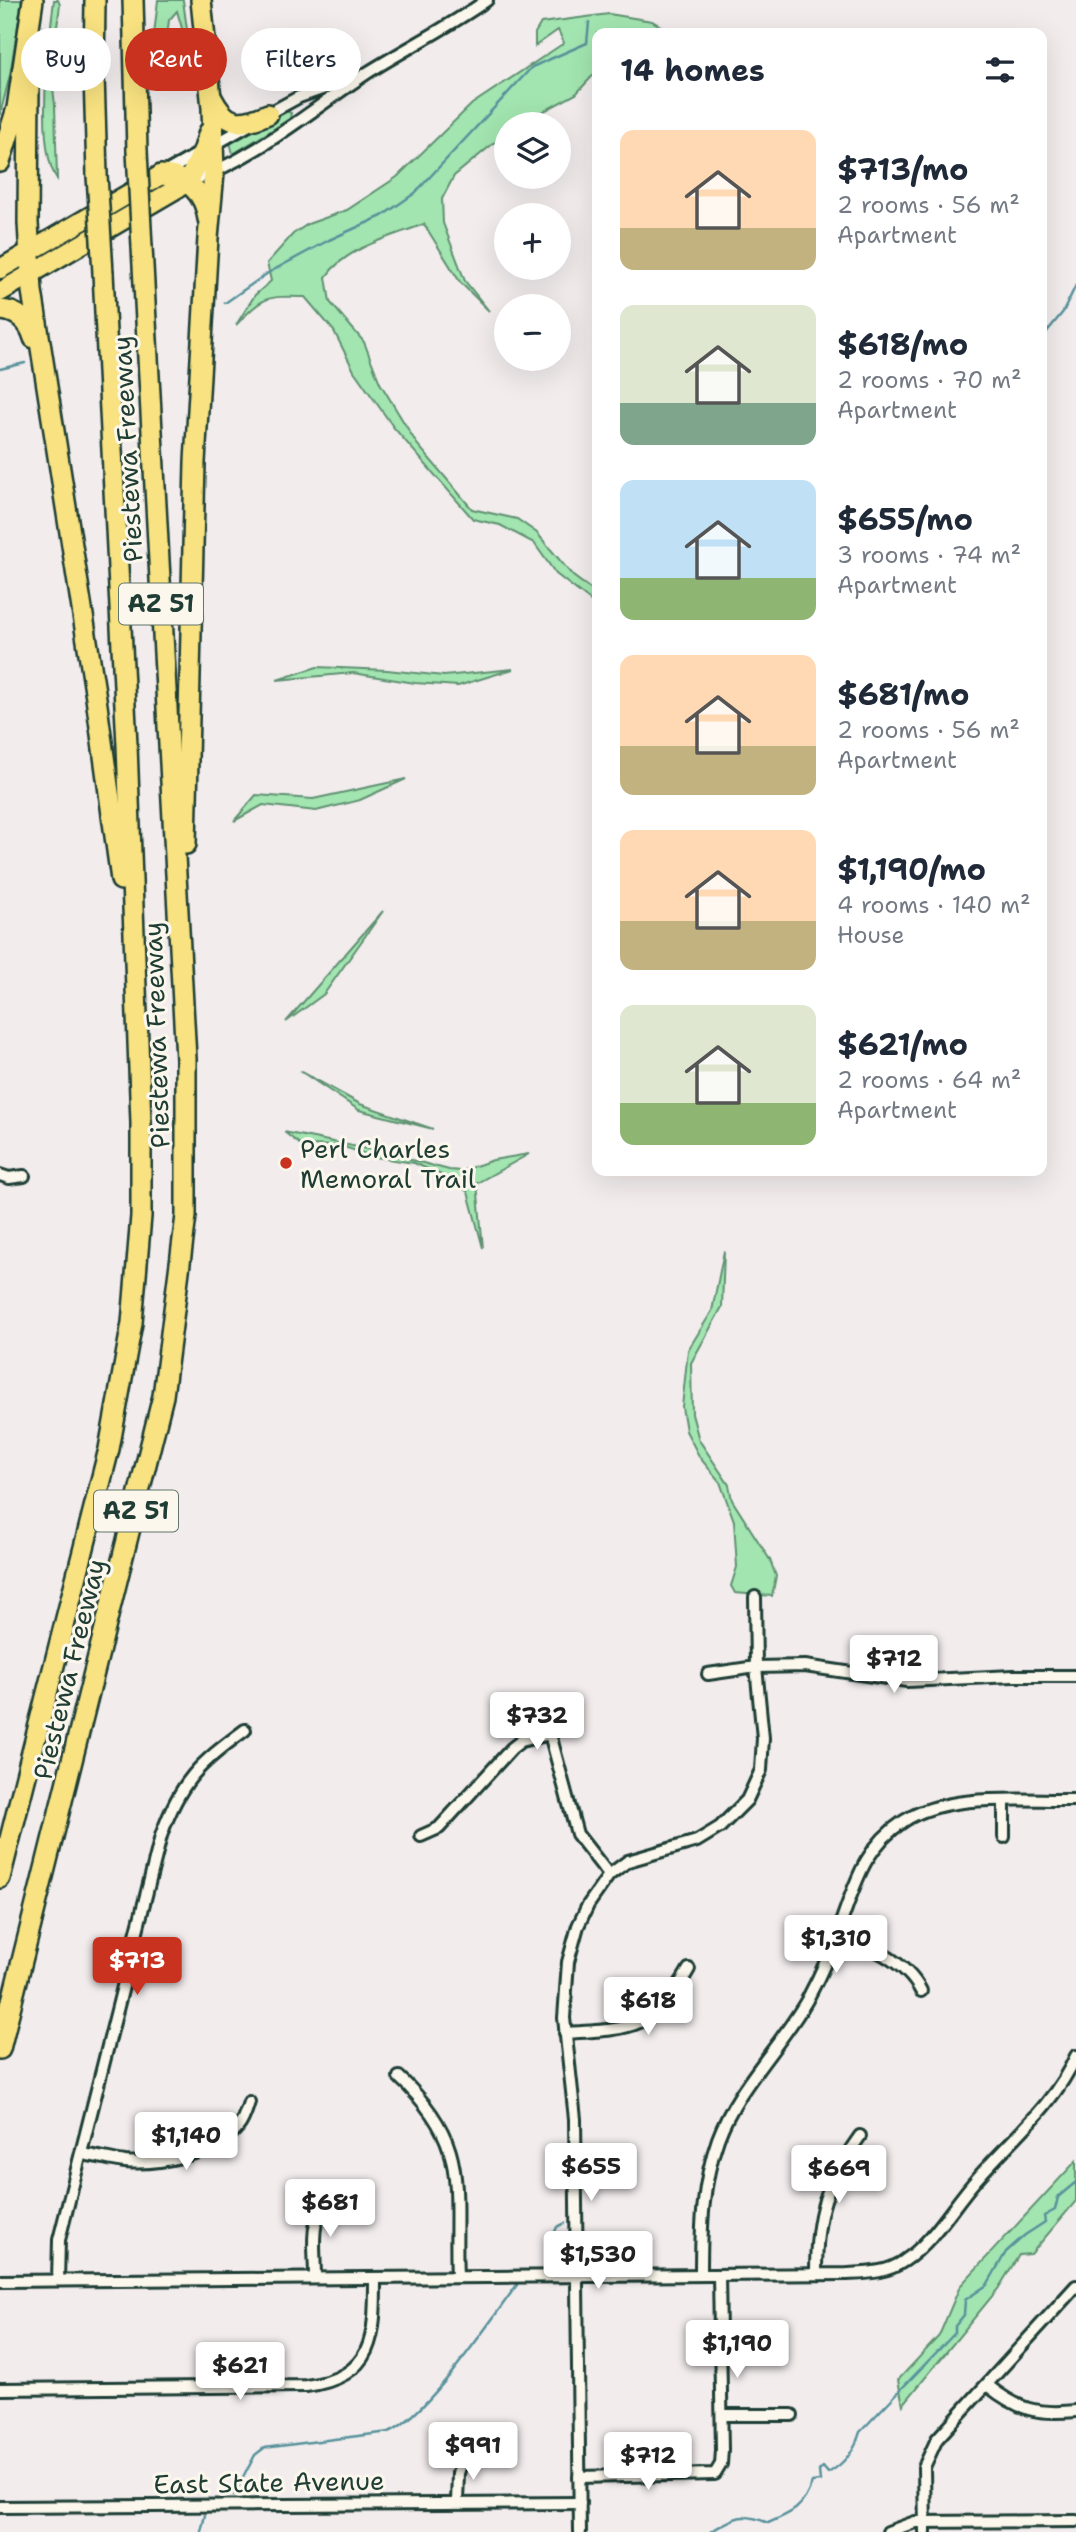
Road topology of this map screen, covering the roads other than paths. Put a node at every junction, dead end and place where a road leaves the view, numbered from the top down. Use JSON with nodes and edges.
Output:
{"nodes":[{"id":1,"x":33,"y":0,"type":"edge"},
{"id":2,"x":95,"y":0,"type":"edge"},
{"id":3,"x":133,"y":0,"type":"edge"},
{"id":4,"x":201,"y":0,"type":"edge"},
{"id":5,"x":487,"y":0,"type":"edge"},
{"id":6,"x":29,"y":28,"type":"edge"},
{"id":7,"x":371,"y":71,"type":"junction"},
{"id":8,"x":21,"y":81,"type":"edge"},
{"id":9,"x":29,"y":91,"type":"edge"},
{"id":10,"x":211,"y":102,"type":"junction"},
{"id":11,"x":268,"y":114,"type":"junction"},
{"id":12,"x":209,"y":147,"type":"junction"},
{"id":13,"x":0,"y":162,"type":"edge"},
{"id":14,"x":214,"y":173,"type":"junction"},
{"id":15,"x":161,"y":175,"type":"junction"},
{"id":16,"x":188,"y":182,"type":"junction"},
{"id":17,"x":208,"y":238,"type":"junction"},
{"id":18,"x":29,"y":251,"type":"junction"},
{"id":19,"x":0,"y":269,"type":"edge"},
{"id":20,"x":31,"y":274,"type":"junction"},
{"id":21,"x":0,"y":292,"type":"edge"},
{"id":22,"x":0,"y":310,"type":"edge"},
{"id":23,"x":43,"y":370,"type":"junction"},
{"id":24,"x":181,"y":960,"type":"junction"},
{"id":25,"x":134,"y":970,"type":"junction"},
{"id":26,"x":0,"y":1175,"type":"edge"},
{"id":27,"x":24,"y":1176,"type":"dead end"},
{"id":28,"x":755,"y":1597,"type":"dead end"},
{"id":29,"x":756,"y":1667,"type":"junction"},
{"id":30,"x":709,"y":1674,"type":"dead end"},
{"id":31,"x":1076,"y":1676,"type":"edge"},
{"id":32,"x":245,"y":1730,"type":"dead end"},
{"id":33,"x":1076,"y":1800,"type":"edge"},
{"id":34,"x":1004,"y":1801,"type":"junction"},
{"id":35,"x":421,"y":1836,"type":"dead end"},
{"id":36,"x":1004,"y":1837,"type":"dead end"},
{"id":37,"x":609,"y":1875,"type":"junction"},
{"id":38,"x":0,"y":1878,"type":"edge"},
{"id":39,"x":837,"y":1934,"type":"junction"},
{"id":40,"x":689,"y":1969,"type":"dead end"},
{"id":41,"x":921,"y":1991,"type":"dead end"},
{"id":42,"x":565,"y":2033,"type":"junction"},
{"id":43,"x":0,"y":2049,"type":"edge"},
{"id":44,"x":1076,"y":2056,"type":"edge"},
{"id":45,"x":399,"y":2077,"type":"dead end"},
{"id":46,"x":249,"y":2102,"type":"dead end"},
{"id":47,"x":860,"y":2136,"type":"dead end"},
{"id":48,"x":82,"y":2154,"type":"junction"},
{"id":49,"x":334,"y":2194,"type":"dead end"},
{"id":50,"x":816,"y":2273,"type":"junction"},
{"id":51,"x":701,"y":2275,"type":"junction"},
{"id":52,"x":719,"y":2275,"type":"junction"},
{"id":53,"x":576,"y":2276,"type":"junction"},
{"id":54,"x":314,"y":2277,"type":"junction"},
{"id":55,"x":457,"y":2277,"type":"junction"},
{"id":56,"x":374,"y":2278,"type":"junction"},
{"id":57,"x":58,"y":2280,"type":"junction"},
{"id":58,"x":0,"y":2281,"type":"edge"},
{"id":59,"x":1076,"y":2286,"type":"edge"},
{"id":60,"x":987,"y":2385,"type":"junction"},
{"id":61,"x":0,"y":2389,"type":"edge"},
{"id":62,"x":1076,"y":2411,"type":"edge"},
{"id":63,"x":722,"y":2415,"type":"junction"},
{"id":64,"x":792,"y":2415,"type":"dead end"},
{"id":65,"x":465,"y":2454,"type":"dead end"},
{"id":66,"x":579,"y":2477,"type":"junction"},
{"id":67,"x":457,"y":2503,"type":"junction"},
{"id":68,"x":580,"y":2503,"type":"junction"},
{"id":69,"x":0,"y":2507,"type":"edge"},
{"id":70,"x":1076,"y":2521,"type":"edge"},
{"id":71,"x":925,"y":2527,"type":"edge"},
{"id":72,"x":580,"y":2532,"type":"edge"},
{"id":73,"x":888,"y":2532,"type":"edge"}],
"edges":[{"from":1,"to":6,"type":"highway"},
{"from":2,"to":25,"type":"highway","name":"Piestewa Freeway","number":"AZ 51","bridge":true},
{"from":3,"to":24,"type":"highway","name":"Piestewa Freeway","number":"AZ 51","bridge":true},
{"from":4,"to":10,"type":"highway"},
{"from":5,"to":7,"type":"street"},
{"from":7,"to":11,"type":"street"},
{"from":7,"to":14,"type":"street"},
{"from":8,"to":13,"type":"highway"},
{"from":9,"to":18,"type":"highway"},
{"from":10,"to":11,"type":"highway"},
{"from":10,"to":12,"type":"highway"},
{"from":11,"to":12,"type":"street"},
{"from":12,"to":14,"type":"highway"},
{"from":12,"to":15,"type":"street"},
{"from":12,"to":16,"type":"highway"},
{"from":14,"to":16,"type":"street"},
{"from":14,"to":17,"type":"highway"},
{"from":15,"to":16,"type":"highway"},
{"from":15,"to":18,"type":"main road"},
{"from":16,"to":17,"type":"highway"},
{"from":16,"to":20,"type":"main road"},
{"from":17,"to":24,"type":"highway"},
{"from":18,"to":19,"type":"main road"},
{"from":18,"to":20,"type":"highway"},
{"from":20,"to":21,"type":"main road"},
{"from":20,"to":23,"type":"highway"},
{"from":22,"to":23,"type":"highway"},
{"from":23,"to":25,"type":"highway"},
{"from":24,"to":43,"type":"highway","name":"Piestewa Freeway","number":"AZ 51"},
{"from":25,"to":38,"type":"highway","name":"Piestewa Freeway","number":"AZ 51"},
{"from":26,"to":27,"type":"street"},
{"from":28,"to":29,"type":"street"},
{"from":29,"to":30,"type":"street"},
{"from":29,"to":31,"type":"street"},
{"from":29,"to":37,"type":"street"},
{"from":32,"to":48,"type":"street"},
{"from":33,"to":34,"type":"street"},
{"from":34,"to":36,"type":"street"},
{"from":34,"to":39,"type":"street"},
{"from":35,"to":37,"type":"street"},
{"from":37,"to":42,"type":"street"},
{"from":39,"to":41,"type":"street"},
{"from":39,"to":51,"type":"street"},
{"from":40,"to":42,"type":"street"},
{"from":42,"to":53,"type":"street"},
{"from":44,"to":50,"type":"street"},
{"from":45,"to":55,"type":"street"},
{"from":46,"to":48,"type":"street"},
{"from":47,"to":50,"type":"street"},
{"from":48,"to":57,"type":"street"},
{"from":49,"to":54,"type":"street"},
{"from":50,"to":52,"type":"street"},
{"from":51,"to":52,"type":"street"},
{"from":51,"to":53,"type":"street"},
{"from":52,"to":63,"type":"street"},
{"from":53,"to":55,"type":"street"},
{"from":53,"to":66,"type":"street"},
{"from":54,"to":56,"type":"street"},
{"from":54,"to":57,"type":"street"},
{"from":55,"to":56,"type":"street"},
{"from":56,"to":61,"type":"street"},
{"from":57,"to":58,"type":"street"},
{"from":59,"to":60,"type":"street"},
{"from":60,"to":62,"type":"street"},
{"from":60,"to":71,"type":"street"},
{"from":63,"to":64,"type":"street"},
{"from":63,"to":66,"type":"street"},
{"from":65,"to":67,"type":"street"},
{"from":66,"to":68,"type":"street"},
{"from":67,"to":68,"type":"street","name":"East State Avenue"},
{"from":67,"to":69,"type":"street","name":"East State Avenue"},
{"from":68,"to":72,"type":"street"},
{"from":70,"to":71,"type":"street"},
{"from":71,"to":73,"type":"street"}]}
